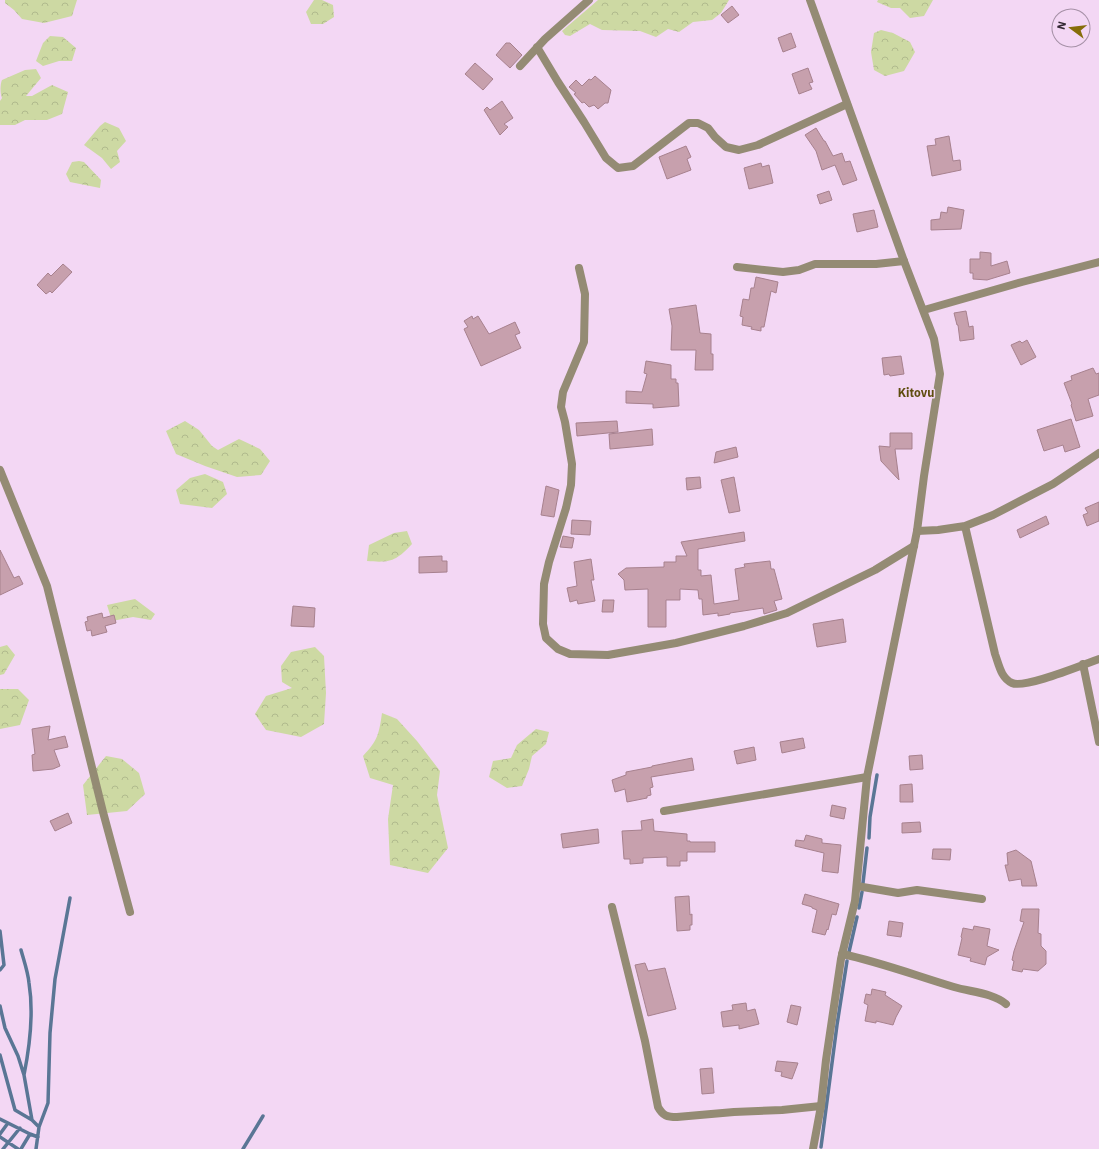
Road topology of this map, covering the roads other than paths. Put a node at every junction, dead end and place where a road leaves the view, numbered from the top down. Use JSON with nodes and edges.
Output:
{"nodes":[{"id":1,"x":589,"y":0,"type":"edge"},
{"id":2,"x":810,"y":0,"type":"edge"},
{"id":3,"x":537,"y":47,"type":"junction"},
{"id":4,"x":520,"y":66,"type":"dead end"},
{"id":5,"x":848,"y":104,"type":"junction"},
{"id":6,"x":904,"y":261,"type":"junction"},
{"id":7,"x":1099,"y":262,"type":"edge"},
{"id":8,"x":738,"y":267,"type":"dead end"},
{"id":9,"x":578,"y":268,"type":"dead end"},
{"id":10,"x":924,"y":310,"type":"junction"},
{"id":11,"x":1099,"y":453,"type":"edge"},
{"id":12,"x":0,"y":470,"type":"edge"},
{"id":13,"x":965,"y":526,"type":"junction"},
{"id":14,"x":917,"y":530,"type":"junction"},
{"id":15,"x":914,"y":546,"type":"junction"},
{"id":16,"x":1099,"y":659,"type":"edge"},
{"id":17,"x":1083,"y":664,"type":"junction"},
{"id":18,"x":1099,"y":742,"type":"edge"},
{"id":19,"x":867,"y":777,"type":"junction"},
{"id":20,"x":664,"y":811,"type":"dead end"},
{"id":21,"x":856,"y":886,"type":"junction"},
{"id":22,"x":982,"y":899,"type":"dead end"},
{"id":23,"x":612,"y":907,"type":"dead end"},
{"id":24,"x":130,"y":912,"type":"dead end"},
{"id":25,"x":842,"y":954,"type":"junction"},
{"id":26,"x":1006,"y":1004,"type":"dead end"},
{"id":27,"x":821,"y":1106,"type":"junction"},
{"id":28,"x":813,"y":1149,"type":"edge"}],
"edges":[{"from":1,"to":3,"type":"street"},
{"from":2,"to":5,"type":"street"},
{"from":3,"to":4,"type":"street"},
{"from":3,"to":5,"type":"street"},
{"from":5,"to":6,"type":"street"},
{"from":6,"to":8,"type":"street"},
{"from":6,"to":10,"type":"street"},
{"from":7,"to":10,"type":"street"},
{"from":9,"to":15,"type":"street"},
{"from":10,"to":14,"type":"street"},
{"from":11,"to":13,"type":"street"},
{"from":12,"to":24,"type":"street"},
{"from":13,"to":14,"type":"street"},
{"from":13,"to":17,"type":"street"},
{"from":14,"to":15,"type":"street"},
{"from":15,"to":19,"type":"street"},
{"from":16,"to":17,"type":"street"},
{"from":17,"to":18,"type":"street"},
{"from":19,"to":20,"type":"street"},
{"from":19,"to":21,"type":"street"},
{"from":21,"to":22,"type":"street"},
{"from":21,"to":25,"type":"street"},
{"from":23,"to":27,"type":"street"},
{"from":25,"to":26,"type":"street"},
{"from":25,"to":27,"type":"street"},
{"from":27,"to":28,"type":"street"}]}
